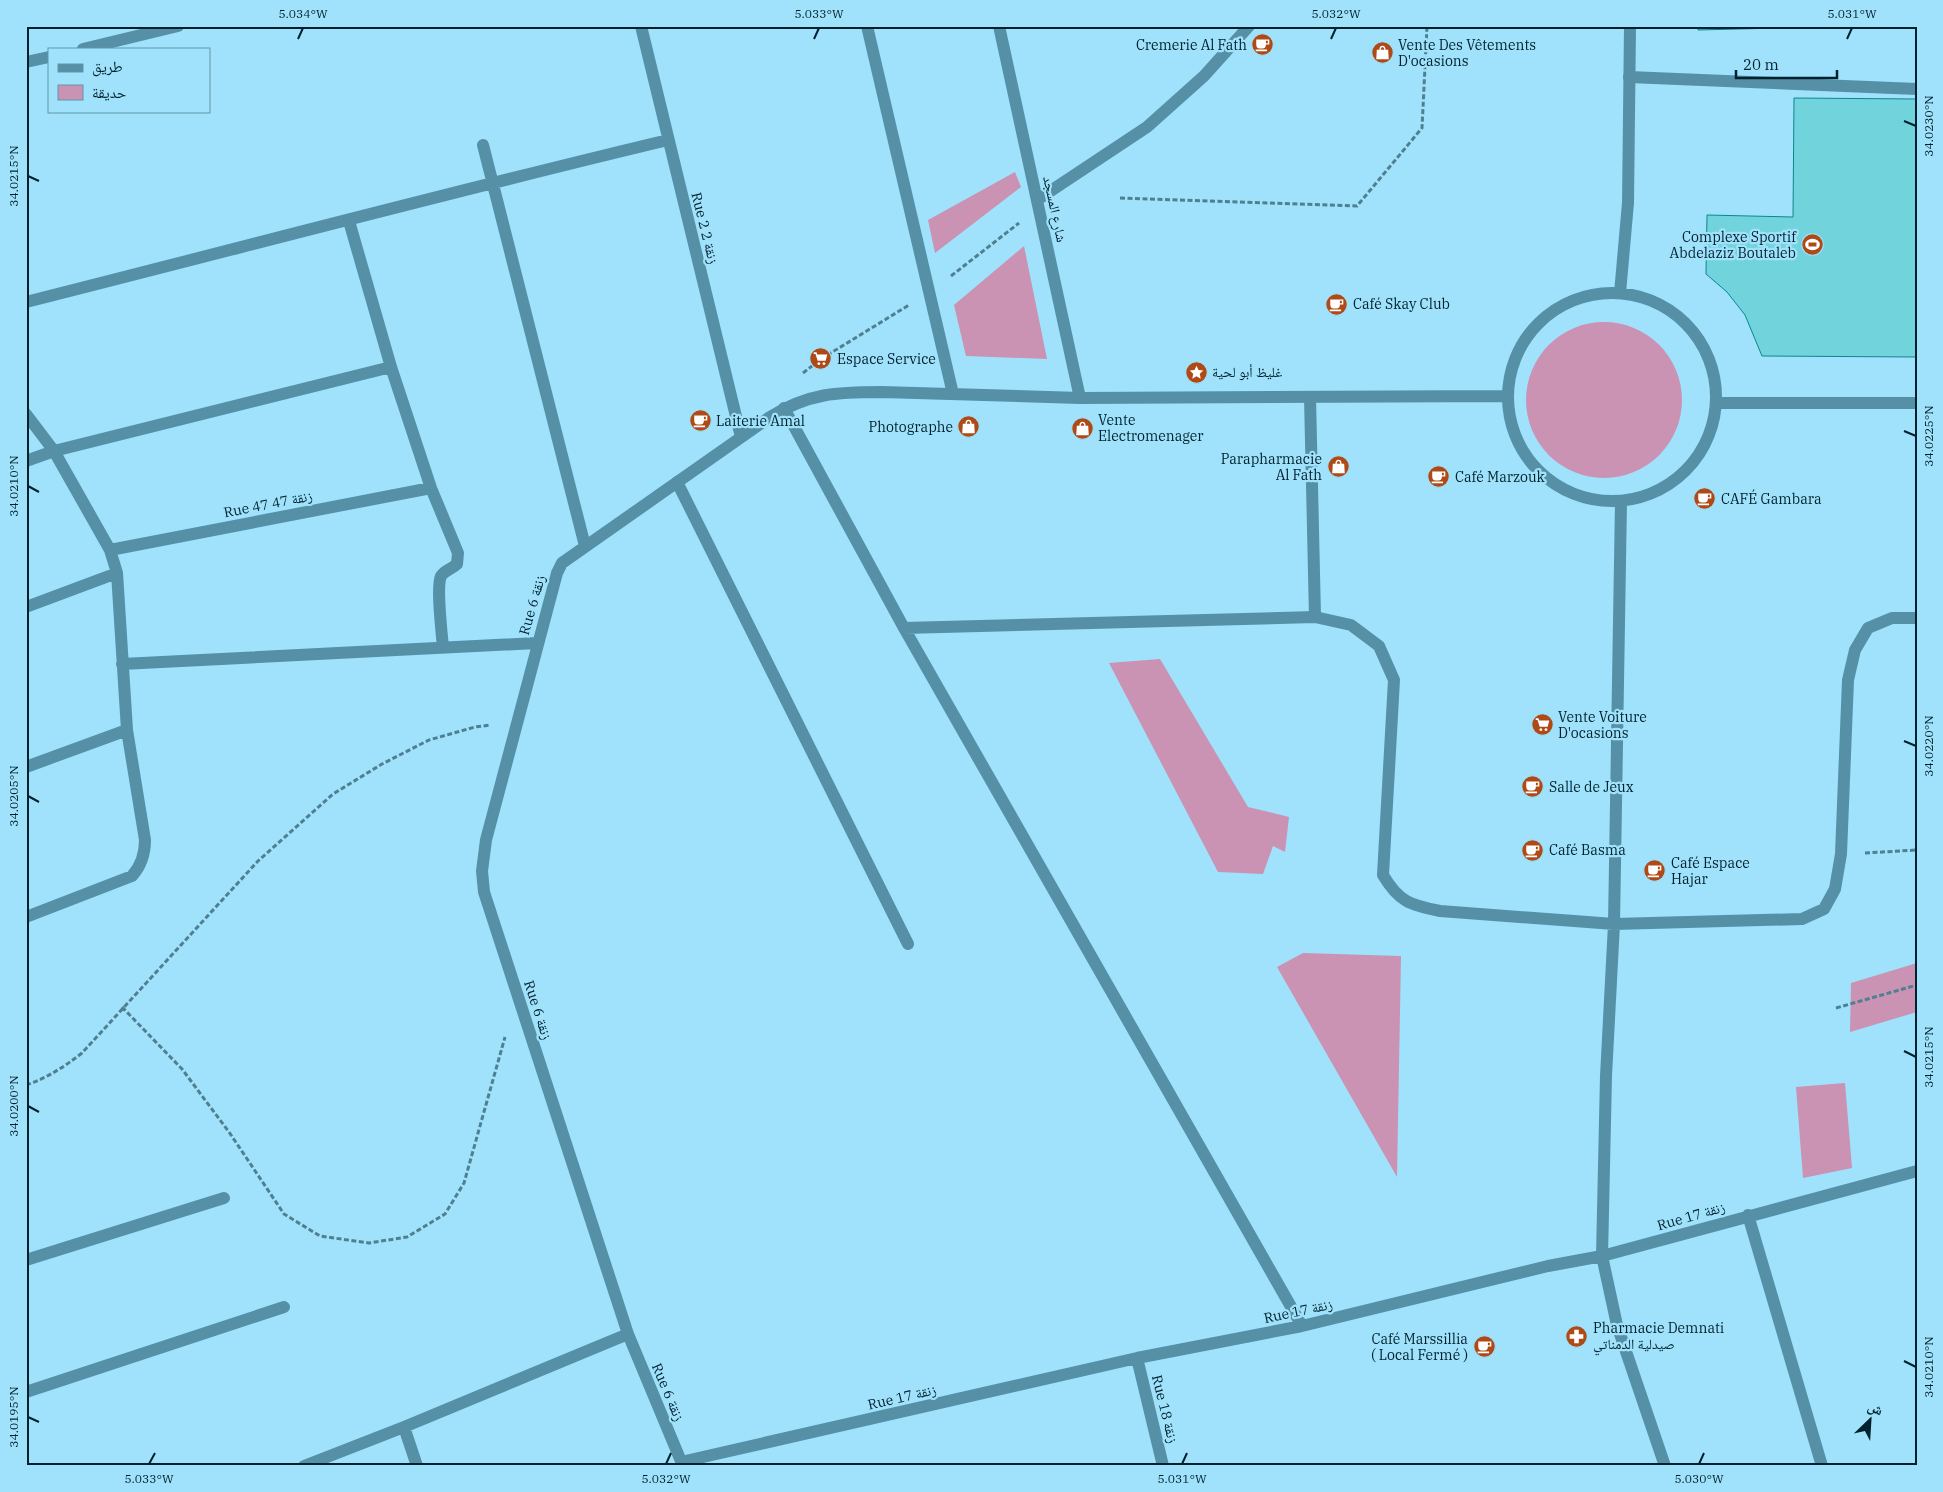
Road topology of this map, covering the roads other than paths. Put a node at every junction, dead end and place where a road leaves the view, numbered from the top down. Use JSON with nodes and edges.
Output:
{"nodes":[{"id":1,"x":178,"y":26,"type":"edge"},
{"id":2,"x":641,"y":26,"type":"edge"},
{"id":3,"x":867,"y":26,"type":"edge"},
{"id":4,"x":999,"y":26,"type":"edge"},
{"id":5,"x":1249,"y":26,"type":"edge"},
{"id":6,"x":1630,"y":26,"type":"edge"},
{"id":7,"x":165,"y":28,"type":"edge"},
{"id":8,"x":87,"y":48,"type":"edge"},
{"id":9,"x":48,"y":57,"type":"edge"},
{"id":10,"x":26,"y":62,"type":"edge"},
{"id":11,"x":1630,"y":77,"type":"junction"},
{"id":12,"x":1917,"y":89,"type":"edge"},
{"id":13,"x":668,"y":140,"type":"junction"},
{"id":14,"x":482,"y":145,"type":"dead end"},
{"id":15,"x":492,"y":182,"type":"junction"},
{"id":16,"x":1038,"y":200,"type":"junction"},
{"id":17,"x":349,"y":220,"type":"junction"},
{"id":18,"x":1620,"y":294,"type":"junction"},
{"id":19,"x":26,"y":302,"type":"edge"},
{"id":20,"x":391,"y":367,"type":"junction"},
{"id":21,"x":953,"y":394,"type":"junction"},
{"id":22,"x":1508,"y":396,"type":"junction"},
{"id":23,"x":1310,"y":397,"type":"junction"},
{"id":24,"x":1080,"y":398,"type":"junction"},
{"id":25,"x":1717,"y":402,"type":"junction"},
{"id":26,"x":1917,"y":403,"type":"edge"},
{"id":27,"x":784,"y":408,"type":"junction"},
{"id":28,"x":26,"y":414,"type":"edge"},
{"id":29,"x":741,"y":437,"type":"junction"},
{"id":30,"x":54,"y":451,"type":"junction"},
{"id":31,"x":26,"y":461,"type":"edge"},
{"id":32,"x":677,"y":482,"type":"junction"},
{"id":33,"x":431,"y":488,"type":"junction"},
{"id":34,"x":1621,"y":501,"type":"junction"},
{"id":35,"x":585,"y":546,"type":"junction"},
{"id":36,"x":110,"y":550,"type":"junction"},
{"id":37,"x":117,"y":573,"type":"junction"},
{"id":38,"x":26,"y":607,"type":"edge"},
{"id":39,"x":1315,"y":617,"type":"junction"},
{"id":40,"x":1917,"y":618,"type":"edge"},
{"id":41,"x":904,"y":628,"type":"junction"},
{"id":42,"x":537,"y":643,"type":"junction"},
{"id":43,"x":443,"y":648,"type":"junction"},
{"id":44,"x":122,"y":664,"type":"junction"},
{"id":45,"x":127,"y":730,"type":"junction"},
{"id":46,"x":26,"y":767,"type":"edge"},
{"id":47,"x":26,"y":917,"type":"edge"},
{"id":48,"x":1614,"y":924,"type":"junction"},
{"id":49,"x":908,"y":944,"type":"dead end"},
{"id":50,"x":1917,"y":1171,"type":"edge"},
{"id":51,"x":224,"y":1198,"type":"dead end"},
{"id":52,"x":1748,"y":1215,"type":"junction"},
{"id":53,"x":1602,"y":1256,"type":"junction"},
{"id":54,"x":26,"y":1260,"type":"edge"},
{"id":55,"x":284,"y":1307,"type":"dead end"},
{"id":56,"x":1302,"y":1326,"type":"junction"},
{"id":57,"x":628,"y":1334,"type":"junction"},
{"id":58,"x":1137,"y":1358,"type":"junction"},
{"id":59,"x":26,"y":1392,"type":"edge"},
{"id":60,"x":404,"y":1427,"type":"junction"},
{"id":61,"x":682,"y":1464,"type":"edge"},
{"id":62,"x":304,"y":1466,"type":"edge"},
{"id":63,"x":417,"y":1466,"type":"edge"},
{"id":64,"x":1163,"y":1466,"type":"edge"},
{"id":65,"x":1665,"y":1466,"type":"edge"},
{"id":66,"x":1822,"y":1466,"type":"edge"}],
"edges":[{"from":1,"to":7,"type":"street"},
{"from":2,"to":13,"type":"street","name":"Rue 2 زنقة 2"},
{"from":3,"to":21,"type":"street"},
{"from":4,"to":16,"type":"street","name":"شارع المسجد"},
{"from":5,"to":16,"type":"street"},
{"from":6,"to":11,"type":"street"},
{"from":7,"to":8,"type":"street"},
{"from":9,"to":10,"type":"street"},
{"from":11,"to":12,"type":"street"},
{"from":11,"to":18,"type":"street"},
{"from":13,"to":15,"type":"street"},
{"from":13,"to":29,"type":"street","name":"Rue 2 زنقة 2"},
{"from":14,"to":15,"type":"street"},
{"from":15,"to":17,"type":"street"},
{"from":15,"to":35,"type":"street"},
{"from":16,"to":24,"type":"street","name":"شارع المسجد"},
{"from":17,"to":19,"type":"street"},
{"from":17,"to":20,"type":"street"},
{"from":18,"to":22,"type":"street"},
{"from":18,"to":25,"type":"street"},
{"from":20,"to":30,"type":"street"},
{"from":20,"to":33,"type":"street"},
{"from":21,"to":24,"type":"street"},
{"from":21,"to":27,"type":"street"},
{"from":22,"to":23,"type":"street"},
{"from":22,"to":34,"type":"street"},
{"from":23,"to":24,"type":"street"},
{"from":23,"to":39,"type":"street"},
{"from":25,"to":26,"type":"street"},
{"from":25,"to":34,"type":"street"},
{"from":27,"to":29,"type":"street"},
{"from":27,"to":41,"type":"street"},
{"from":28,"to":30,"type":"street"},
{"from":29,"to":32,"type":"street"},
{"from":30,"to":31,"type":"street"},
{"from":30,"to":36,"type":"street"},
{"from":32,"to":35,"type":"street"},
{"from":32,"to":49,"type":"street"},
{"from":33,"to":36,"type":"street","name":"Rue 47 زنقة 47"},
{"from":33,"to":43,"type":"street"},
{"from":34,"to":48,"type":"street"},
{"from":35,"to":42,"type":"street","name":"Rue 6 زنقة"},
{"from":36,"to":37,"type":"street"},
{"from":37,"to":38,"type":"street"},
{"from":37,"to":44,"type":"street"},
{"from":39,"to":41,"type":"street"},
{"from":39,"to":48,"type":"street"},
{"from":40,"to":48,"type":"street"},
{"from":41,"to":56,"type":"street"},
{"from":42,"to":43,"type":"street"},
{"from":42,"to":57,"type":"street","name":"Rue 6 زنقة"},
{"from":43,"to":44,"type":"street"},
{"from":44,"to":45,"type":"street"},
{"from":45,"to":46,"type":"street"},
{"from":45,"to":47,"type":"street"},
{"from":48,"to":53,"type":"street"},
{"from":50,"to":52,"type":"street","name":"Rue 17 زنقة"},
{"from":51,"to":54,"type":"street"},
{"from":52,"to":53,"type":"street","name":"Rue 17 زنقة"},
{"from":52,"to":66,"type":"street"},
{"from":53,"to":56,"type":"street","name":"Rue 17 زنقة"},
{"from":53,"to":65,"type":"street"},
{"from":55,"to":59,"type":"street"},
{"from":56,"to":58,"type":"street","name":"Rue 17 زنقة"},
{"from":57,"to":60,"type":"street"},
{"from":57,"to":61,"type":"street","name":"Rue 6 زنقة"},
{"from":58,"to":61,"type":"street","name":"Rue 17 زنقة"},
{"from":58,"to":64,"type":"street","name":"Rue 18 زنقة"},
{"from":60,"to":62,"type":"street"},
{"from":60,"to":63,"type":"street"}]}
